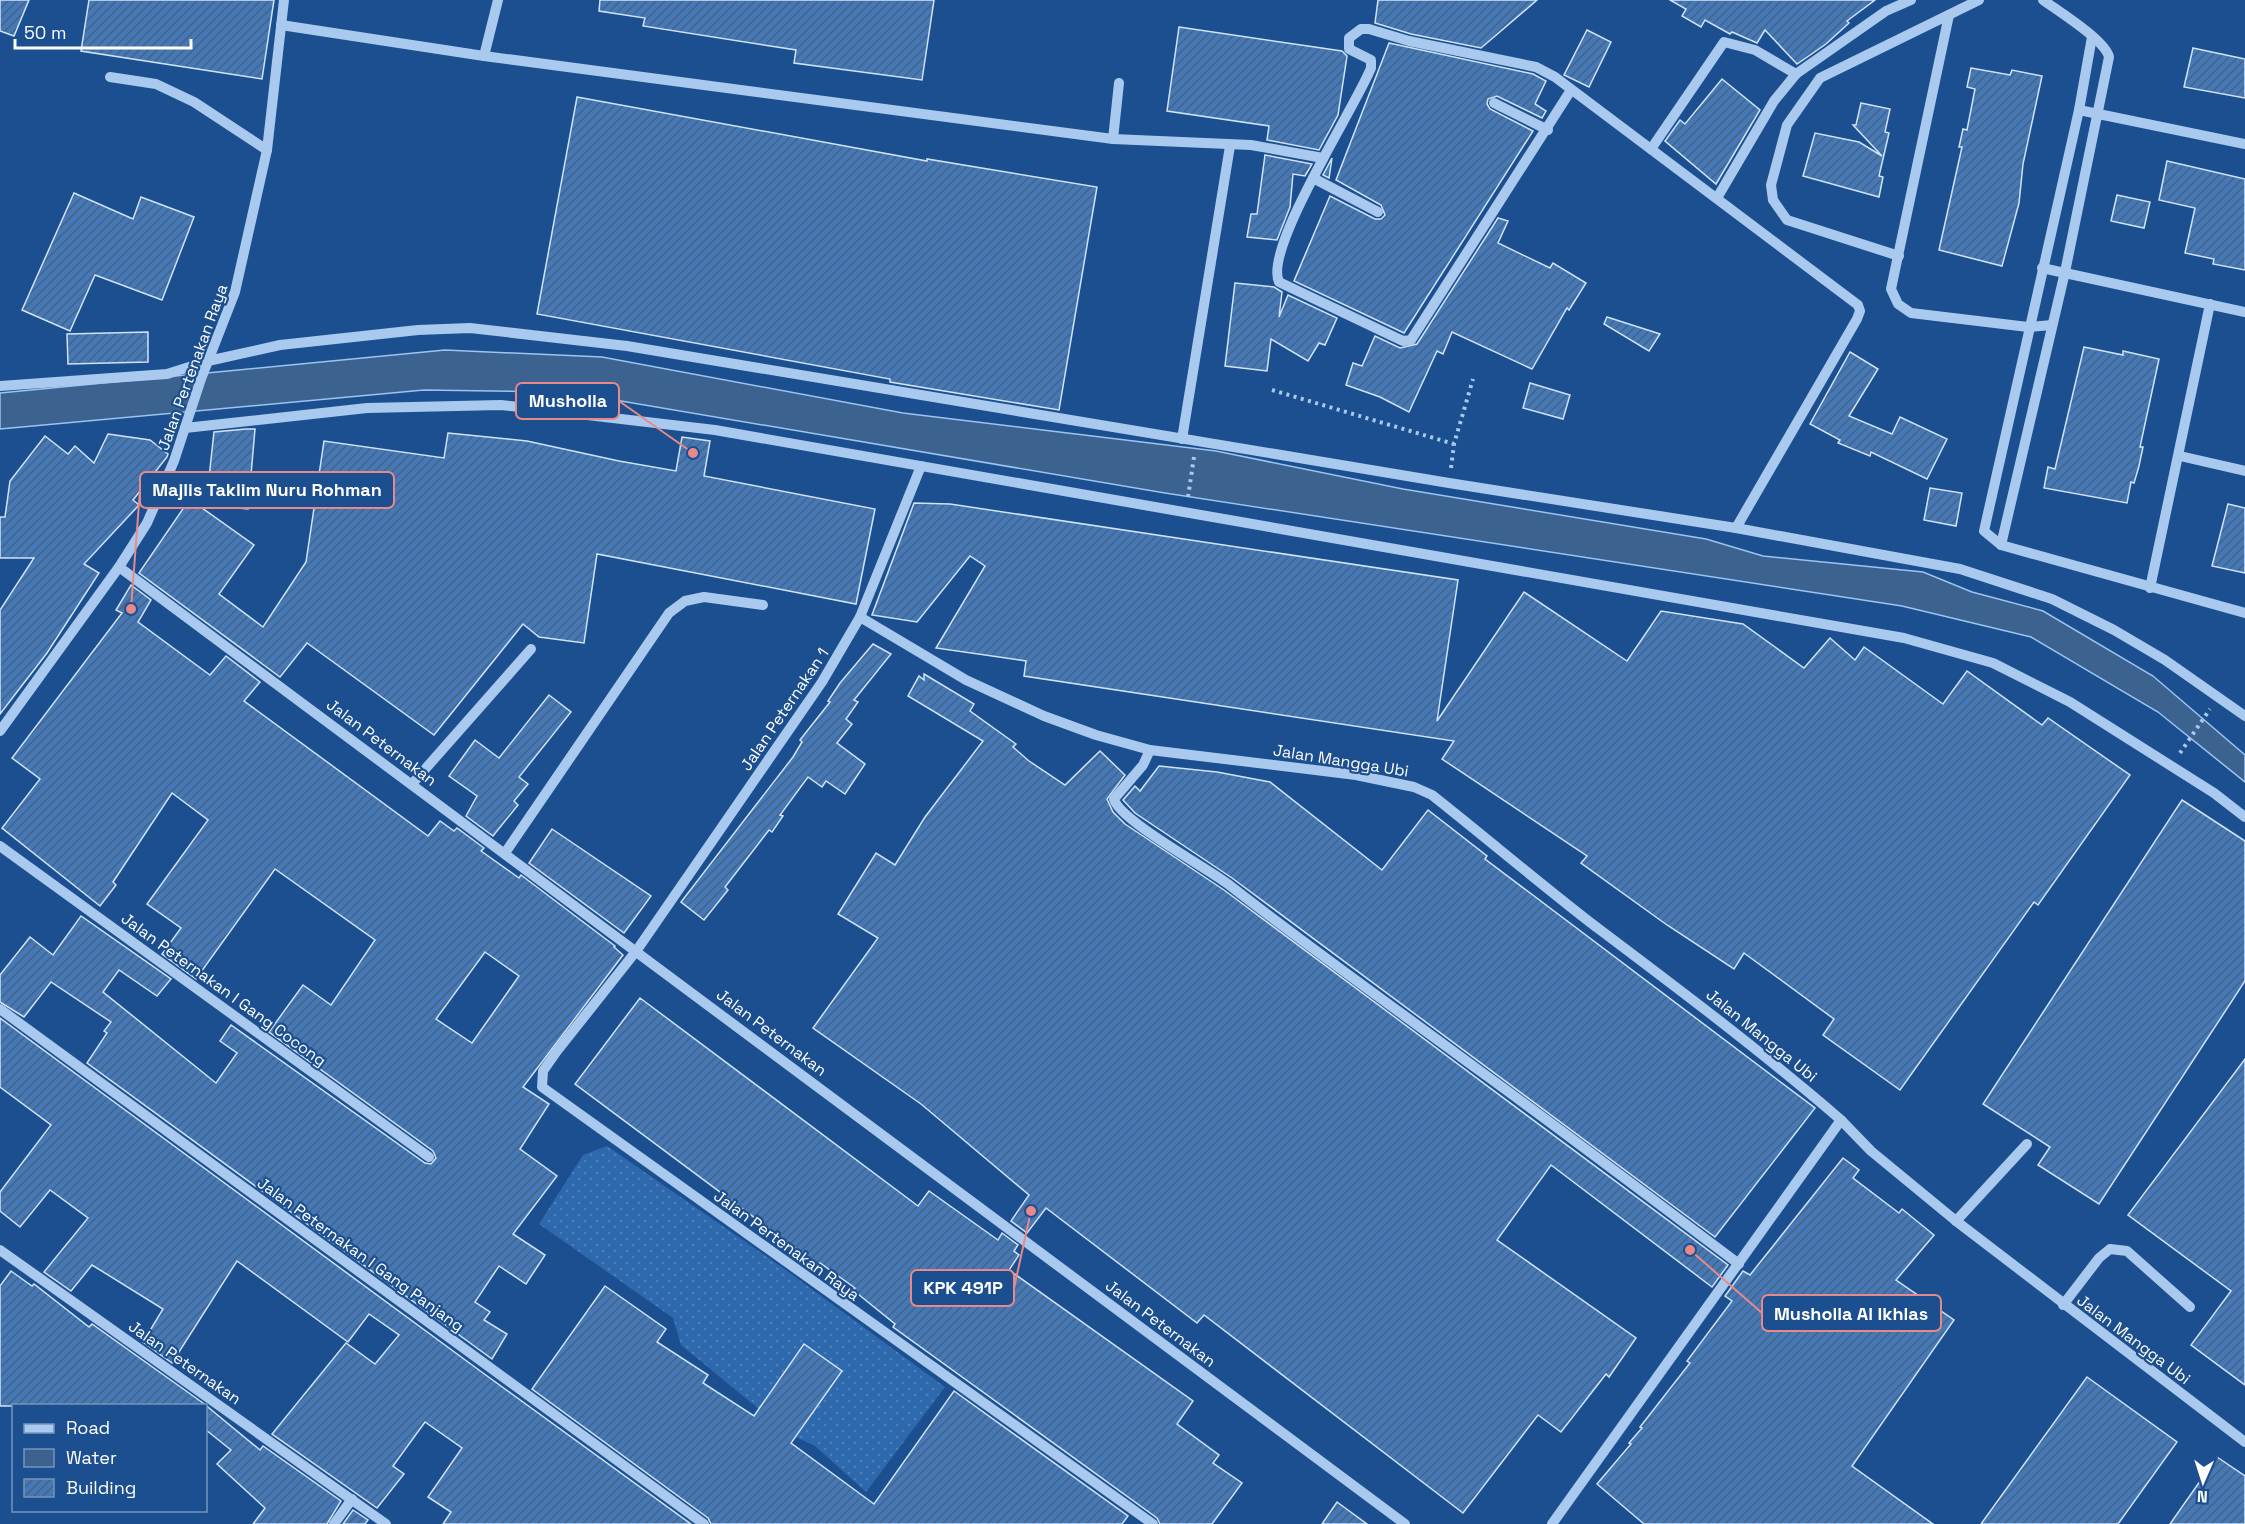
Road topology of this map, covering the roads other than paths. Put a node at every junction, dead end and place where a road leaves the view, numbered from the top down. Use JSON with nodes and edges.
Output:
{"nodes":[{"id":1,"x":284,"y":0,"type":"edge"},
{"id":2,"x":498,"y":0,"type":"edge"},
{"id":3,"x":1911,"y":0,"type":"edge"},
{"id":4,"x":1979,"y":0,"type":"edge"},
{"id":5,"x":2043,"y":0,"type":"edge"},
{"id":6,"x":1949,"y":15,"type":"junction"},
{"id":7,"x":281,"y":25,"type":"junction"},
{"id":8,"x":2092,"y":37,"type":"junction"},
{"id":9,"x":484,"y":56,"type":"junction"},
{"id":10,"x":1796,"y":74,"type":"junction"},
{"id":11,"x":110,"y":77,"type":"dead end"},
{"id":12,"x":1119,"y":83,"type":"dead end"},
{"id":13,"x":1571,"y":90,"type":"junction"},
{"id":14,"x":1494,"y":103,"type":"dead end"},
{"id":15,"x":2079,"y":110,"type":"junction"},
{"id":16,"x":2099,"y":112,"type":"junction"},
{"id":17,"x":1548,"y":130,"type":"junction"},
{"id":18,"x":1113,"y":140,"type":"junction"},
{"id":19,"x":2245,"y":144,"type":"edge"},
{"id":20,"x":1230,"y":146,"type":"junction"},
{"id":21,"x":1651,"y":149,"type":"junction"},
{"id":22,"x":267,"y":150,"type":"junction"},
{"id":23,"x":1323,"y":158,"type":"junction"},
{"id":24,"x":1313,"y":178,"type":"junction"},
{"id":25,"x":1717,"y":198,"type":"junction"},
{"id":26,"x":1378,"y":212,"type":"dead end"},
{"id":27,"x":1899,"y":256,"type":"junction"},
{"id":28,"x":2042,"y":268,"type":"junction"},
{"id":29,"x":2065,"y":272,"type":"junction"},
{"id":30,"x":2210,"y":304,"type":"junction"},
{"id":31,"x":2245,"y":312,"type":"edge"},
{"id":32,"x":2052,"y":325,"type":"junction"},
{"id":33,"x":2028,"y":327,"type":"junction"},
{"id":34,"x":208,"y":361,"type":"junction"},
{"id":35,"x":0,"y":386,"type":"edge"},
{"id":36,"x":186,"y":428,"type":"junction"},
{"id":37,"x":1182,"y":439,"type":"junction"},
{"id":38,"x":2180,"y":456,"type":"junction"},
{"id":39,"x":921,"y":466,"type":"junction"},
{"id":40,"x":2245,"y":471,"type":"edge"},
{"id":41,"x":1736,"y":528,"type":"junction"},
{"id":42,"x":2001,"y":545,"type":"junction"},
{"id":43,"x":119,"y":567,"type":"junction"},
{"id":44,"x":2150,"y":588,"type":"junction"},
{"id":45,"x":763,"y":605,"type":"dead end"},
{"id":46,"x":2245,"y":613,"type":"edge"},
{"id":47,"x":860,"y":617,"type":"junction"},
{"id":48,"x":531,"y":649,"type":"dead end"},
{"id":49,"x":2245,"y":716,"type":"edge"},
{"id":50,"x":0,"y":731,"type":"edge"},
{"id":51,"x":1150,"y":750,"type":"junction"},
{"id":52,"x":412,"y":784,"type":"junction"},
{"id":53,"x":2245,"y":817,"type":"edge"},
{"id":54,"x":0,"y":846,"type":"edge"},
{"id":55,"x":505,"y":853,"type":"junction"},
{"id":56,"x":637,"y":950,"type":"junction"},
{"id":57,"x":0,"y":1009,"type":"edge"},
{"id":58,"x":1841,"y":1120,"type":"junction"},
{"id":59,"x":2027,"y":1144,"type":"dead end"},
{"id":60,"x":429,"y":1157,"type":"dead end"},
{"id":61,"x":1956,"y":1221,"type":"junction"},
{"id":62,"x":0,"y":1250,"type":"edge"},
{"id":63,"x":1738,"y":1264,"type":"junction"},
{"id":64,"x":2063,"y":1305,"type":"junction"},
{"id":65,"x":2190,"y":1307,"type":"dead end"},
{"id":66,"x":2245,"y":1442,"type":"edge"},
{"id":67,"x":352,"y":1499,"type":"junction"},
{"id":68,"x":334,"y":1524,"type":"edge"},
{"id":69,"x":386,"y":1524,"type":"edge"},
{"id":70,"x":704,"y":1524,"type":"edge"},
{"id":71,"x":1153,"y":1524,"type":"edge"},
{"id":72,"x":1405,"y":1524,"type":"edge"},
{"id":73,"x":1552,"y":1524,"type":"edge"}],
"edges":[{"from":1,"to":7,"type":"street","name":"Jalan Pertenakan Raya"},
{"from":2,"to":9,"type":"street"},
{"from":3,"to":10,"type":"street"},
{"from":4,"to":6,"type":"street"},
{"from":5,"to":8,"type":"street"},
{"from":6,"to":27,"type":"street"},
{"from":6,"to":27,"type":"street"},
{"from":7,"to":9,"type":"street"},
{"from":7,"to":22,"type":"street","name":"Jalan Pertenakan Raya"},
{"from":8,"to":15,"type":"street"},
{"from":8,"to":16,"type":"street"},
{"from":9,"to":18,"type":"street"},
{"from":10,"to":21,"type":"street"},
{"from":10,"to":25,"type":"street"},
{"from":11,"to":22,"type":"street"},
{"from":12,"to":18,"type":"street"},
{"from":13,"to":17,"type":"street"},
{"from":13,"to":21,"type":"street"},
{"from":13,"to":23,"type":"street"},
{"from":14,"to":17,"type":"street"},
{"from":15,"to":16,"type":"street"},
{"from":15,"to":28,"type":"street"},
{"from":16,"to":19,"type":"street"},
{"from":16,"to":29,"type":"street"},
{"from":17,"to":24,"type":"street"},
{"from":18,"to":20,"type":"street"},
{"from":20,"to":23,"type":"street"},
{"from":20,"to":37,"type":"street"},
{"from":21,"to":25,"type":"street"},
{"from":22,"to":34,"type":"street","name":"Jalan Pertenakan Raya"},
{"from":23,"to":24,"type":"street"},
{"from":24,"to":26,"type":"street"},
{"from":25,"to":41,"type":"street"},
{"from":27,"to":33,"type":"street"},
{"from":28,"to":29,"type":"street"},
{"from":28,"to":33,"type":"street"},
{"from":29,"to":30,"type":"street"},
{"from":29,"to":32,"type":"street"},
{"from":30,"to":31,"type":"street"},
{"from":30,"to":38,"type":"street"},
{"from":32,"to":33,"type":"street"},
{"from":32,"to":42,"type":"street"},
{"from":33,"to":42,"type":"street"},
{"from":34,"to":35,"type":"street"},
{"from":34,"to":36,"type":"street","name":"Jalan Pertenakan Raya"},
{"from":34,"to":37,"type":"street"},
{"from":36,"to":39,"type":"street"},
{"from":36,"to":43,"type":"street","name":"Jalan Pertenakan Raya"},
{"from":37,"to":41,"type":"street"},
{"from":38,"to":40,"type":"street"},
{"from":38,"to":44,"type":"street"},
{"from":39,"to":47,"type":"street","name":"Jalan Peternakan 1"},
{"from":39,"to":53,"type":"street"},
{"from":41,"to":49,"type":"street"},
{"from":42,"to":44,"type":"street"},
{"from":43,"to":50,"type":"street","name":"Jalan Pertenakan Raya"},
{"from":43,"to":52,"type":"street","name":"Jalan Peternakan"},
{"from":44,"to":46,"type":"street"},
{"from":45,"to":55,"type":"street"},
{"from":47,"to":51,"type":"street","name":"Jalan Mangga Ubi"},
{"from":47,"to":56,"type":"street","name":"Jalan Peternakan 1"},
{"from":48,"to":52,"type":"street"},
{"from":51,"to":58,"type":"street","name":"Jalan Mangga Ubi"},
{"from":51,"to":63,"type":"street"},
{"from":52,"to":55,"type":"street","name":"Jalan Peternakan"},
{"from":54,"to":60,"type":"street","name":"Jalan Peternakan I Gang Cocong"},
{"from":55,"to":56,"type":"street","name":"Jalan Peternakan"},
{"from":56,"to":71,"type":"street","name":"Jalan Pertenakan Raya"},
{"from":56,"to":72,"type":"street","name":"Jalan Peternakan"},
{"from":57,"to":70,"type":"street","name":"Jalan Peternakan I Gang Panjang"},
{"from":58,"to":61,"type":"street","name":"Jalan Mangga Ubi"},
{"from":58,"to":63,"type":"street"},
{"from":59,"to":61,"type":"street"},
{"from":61,"to":64,"type":"street","name":"Jalan Mangga Ubi"},
{"from":62,"to":67,"type":"street","name":"Jalan Peternakan"},
{"from":63,"to":73,"type":"street"},
{"from":64,"to":65,"type":"street"},
{"from":64,"to":66,"type":"street","name":"Jalan Mangga Ubi"},
{"from":67,"to":68,"type":"street"},
{"from":67,"to":69,"type":"street","name":"Jalan Peternakan"}]}
